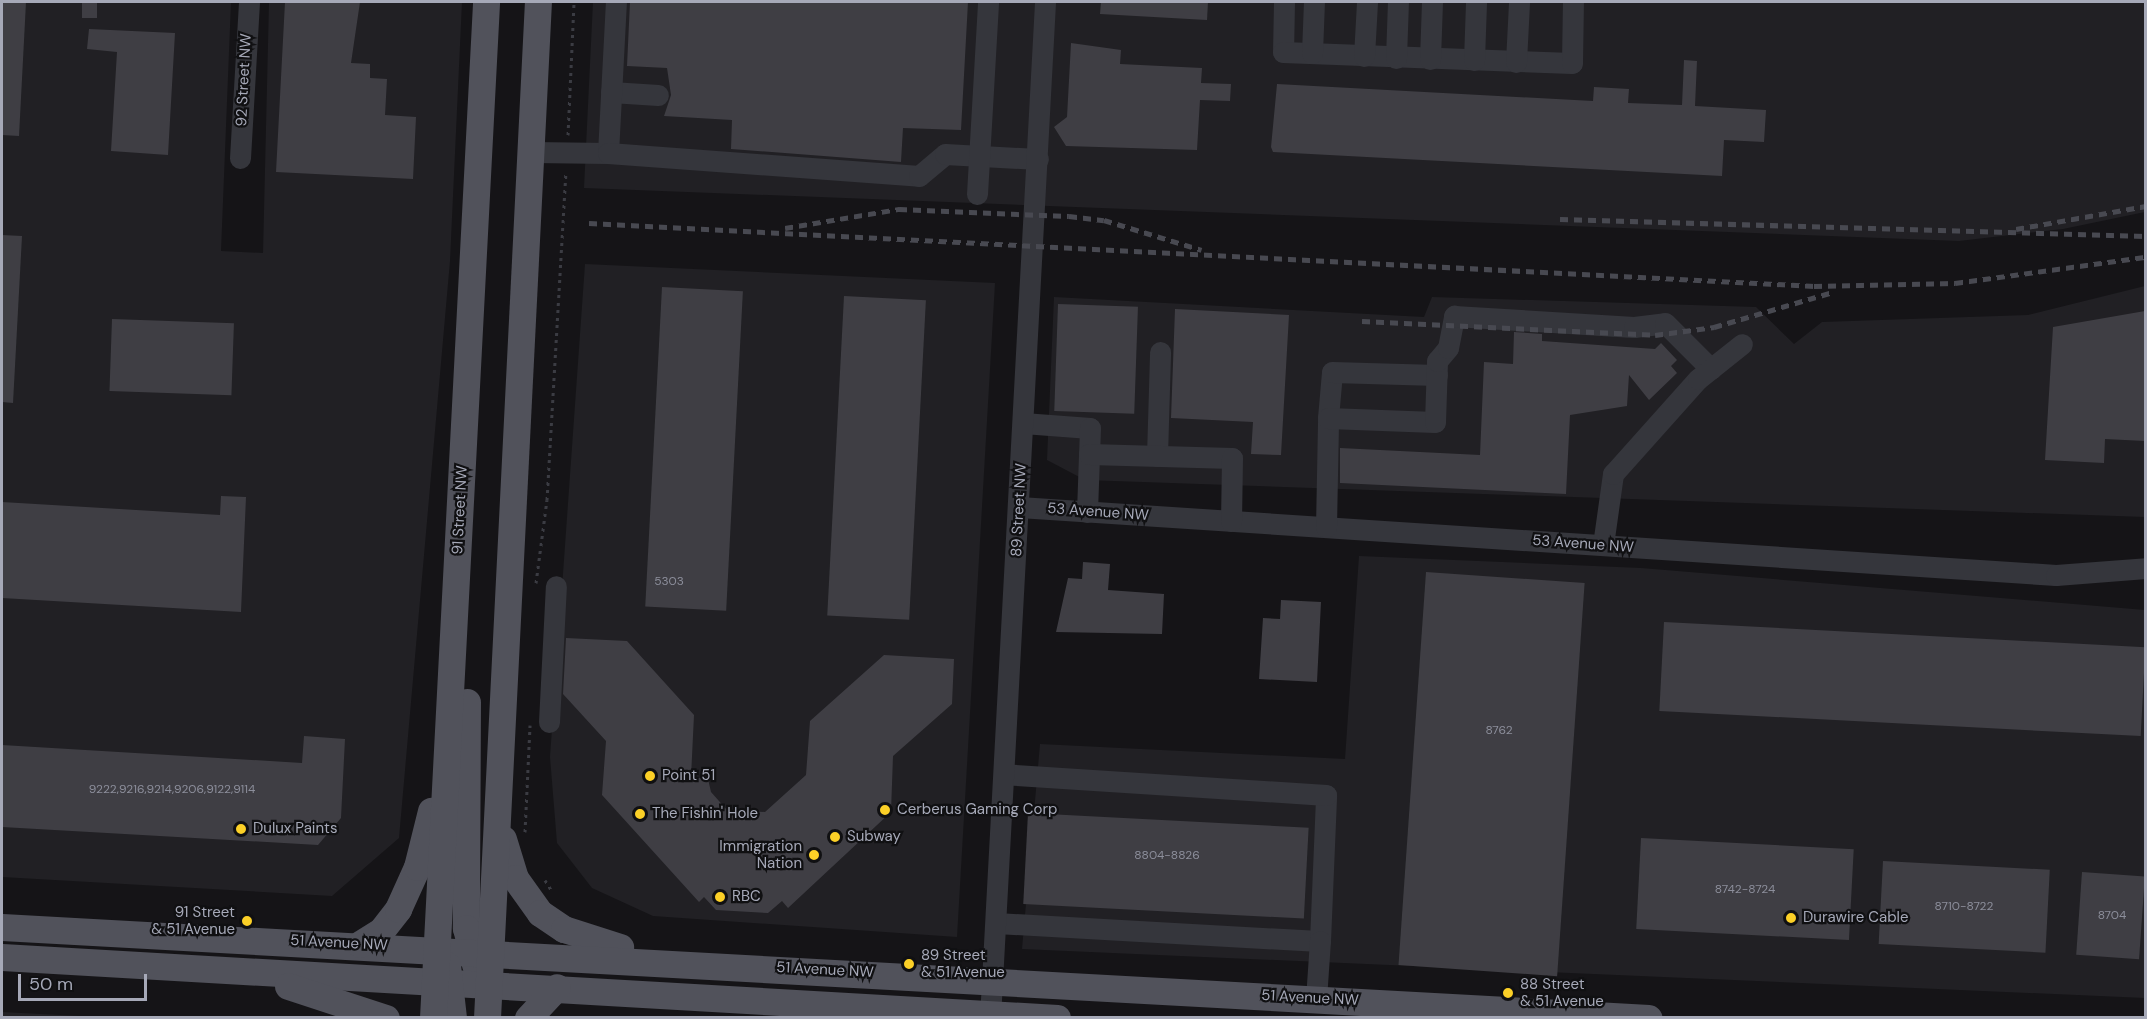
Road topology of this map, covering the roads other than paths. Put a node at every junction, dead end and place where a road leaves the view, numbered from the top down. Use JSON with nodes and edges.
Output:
{"nodes":[{"id":1,"x":249,"y":2,"type":"edge"},
{"id":2,"x":486,"y":2,"type":"edge"},
{"id":3,"x":538,"y":2,"type":"edge"},
{"id":4,"x":616,"y":2,"type":"edge"},
{"id":5,"x":988,"y":2,"type":"edge"},
{"id":6,"x":1046,"y":2,"type":"edge"},
{"id":7,"x":1284,"y":2,"type":"edge"},
{"id":8,"x":1314,"y":2,"type":"edge"},
{"id":9,"x":1367,"y":2,"type":"edge"},
{"id":10,"x":1398,"y":2,"type":"edge"},
{"id":11,"x":1432,"y":2,"type":"edge"},
{"id":12,"x":1476,"y":2,"type":"edge"},
{"id":13,"x":1519,"y":2,"type":"edge"},
{"id":14,"x":1573,"y":2,"type":"edge"},
{"id":15,"x":1312,"y":53,"type":"junction"},
{"id":16,"x":1364,"y":56,"type":"junction"},
{"id":17,"x":1396,"y":58,"type":"junction"},
{"id":18,"x":1430,"y":59,"type":"junction"},
{"id":19,"x":1474,"y":60,"type":"junction"},
{"id":20,"x":1516,"y":62,"type":"junction"},
{"id":21,"x":611,"y":92,"type":"junction"},
{"id":22,"x":658,"y":95,"type":"dead end"},
{"id":23,"x":531,"y":152,"type":"junction"},
{"id":24,"x":608,"y":153,"type":"junction"},
{"id":25,"x":978,"y":156,"type":"junction"},
{"id":26,"x":240,"y":158,"type":"dead end"},
{"id":27,"x":1038,"y":159,"type":"junction"},
{"id":28,"x":977,"y":194,"type":"dead end"},
{"id":29,"x":1742,"y":344,"type":"dead end"},
{"id":30,"x":1160,"y":352,"type":"dead end"},
{"id":31,"x":1711,"y":369,"type":"junction"},
{"id":32,"x":1437,"y":375,"type":"junction"},
{"id":33,"x":1328,"y":418,"type":"junction"},
{"id":34,"x":1023,"y":423,"type":"junction"},
{"id":35,"x":1089,"y":454,"type":"junction"},
{"id":36,"x":1157,"y":456,"type":"junction"},
{"id":37,"x":1019,"y":507,"type":"junction"},
{"id":38,"x":1087,"y":512,"type":"junction"},
{"id":39,"x":1231,"y":521,"type":"junction"},
{"id":40,"x":1326,"y":527,"type":"junction"},
{"id":41,"x":1603,"y":545,"type":"junction"},
{"id":42,"x":2145,"y":568,"type":"edge"},
{"id":43,"x":546,"y":588,"type":"road end"},
{"id":44,"x":453,"y":640,"type":"junction"},
{"id":45,"x":539,"y":722,"type":"road end"},
{"id":46,"x":448,"y":737,"type":"junction"},
{"id":47,"x":1005,"y":774,"type":"junction"},
{"id":48,"x":498,"y":824,"type":"junction"},
{"id":49,"x":996,"y":923,"type":"junction"},
{"id":50,"x":2,"y":927,"type":"edge"},
{"id":51,"x":1320,"y":941,"type":"junction"},
{"id":52,"x":360,"y":944,"type":"junction"},
{"id":53,"x":436,"y":948,"type":"junction"},
{"id":54,"x":479,"y":950,"type":"junction"},
{"id":55,"x":2,"y":957,"type":"edge"},
{"id":56,"x":679,"y":962,"type":"junction"},
{"id":57,"x":211,"y":969,"type":"junction"},
{"id":58,"x":993,"y":979,"type":"junction"},
{"id":59,"x":443,"y":982,"type":"junction"},
{"id":60,"x":488,"y":984,"type":"junction"},
{"id":61,"x":557,"y":987,"type":"junction"},
{"id":62,"x":1316,"y":999,"type":"junction"},
{"id":63,"x":990,"y":1016,"type":"edge"},
{"id":64,"x":387,"y":1017,"type":"edge"},
{"id":65,"x":433,"y":1017,"type":"edge"},
{"id":66,"x":453,"y":1017,"type":"edge"},
{"id":67,"x":487,"y":1017,"type":"edge"},
{"id":68,"x":528,"y":1017,"type":"edge"},
{"id":69,"x":1057,"y":1017,"type":"edge"},
{"id":70,"x":1648,"y":1017,"type":"edge"}],
"edges":[{"from":1,"to":26,"type":"street","name":"92 Street NW"},
{"from":2,"to":44,"type":"main road","name":"91 Street NW"},
{"from":3,"to":23,"type":"main road"},
{"from":4,"to":21,"type":"street"},
{"from":5,"to":25,"type":"street"},
{"from":6,"to":27,"type":"street","name":"89 Street NW"},
{"from":7,"to":15,"type":"street"},
{"from":8,"to":15,"type":"street"},
{"from":9,"to":16,"type":"street"},
{"from":10,"to":17,"type":"street"},
{"from":11,"to":18,"type":"street"},
{"from":12,"to":19,"type":"street"},
{"from":13,"to":20,"type":"street"},
{"from":14,"to":20,"type":"street"},
{"from":15,"to":16,"type":"street"},
{"from":16,"to":17,"type":"street"},
{"from":17,"to":18,"type":"street"},
{"from":18,"to":19,"type":"street"},
{"from":19,"to":20,"type":"street"},
{"from":21,"to":22,"type":"street"},
{"from":21,"to":24,"type":"street"},
{"from":23,"to":24,"type":"street"},
{"from":23,"to":48,"type":"main road"},
{"from":24,"to":25,"type":"street"},
{"from":25,"to":27,"type":"street"},
{"from":25,"to":28,"type":"street"},
{"from":27,"to":34,"type":"street","name":"89 Street NW"},
{"from":29,"to":31,"type":"street"},
{"from":30,"to":36,"type":"street"},
{"from":31,"to":32,"type":"street"},
{"from":31,"to":41,"type":"street"},
{"from":32,"to":33,"type":"street"},
{"from":32,"to":33,"type":"street"},
{"from":33,"to":40,"type":"street"},
{"from":34,"to":35,"type":"street"},
{"from":34,"to":37,"type":"street","name":"89 Street NW"},
{"from":35,"to":36,"type":"street"},
{"from":35,"to":38,"type":"street"},
{"from":36,"to":39,"type":"street"},
{"from":37,"to":38,"type":"street","name":"53 Avenue NW"},
{"from":37,"to":47,"type":"street","name":"89 Street NW"},
{"from":38,"to":39,"type":"street","name":"53 Avenue NW"},
{"from":39,"to":40,"type":"street","name":"53 Avenue NW"},
{"from":40,"to":41,"type":"street","name":"53 Avenue NW"},
{"from":41,"to":42,"type":"street","name":"53 Avenue NW"},
{"from":43,"to":45,"type":"street"},
{"from":44,"to":46,"type":"main road","name":"91 Street NW"},
{"from":44,"to":54,"type":"main road"},
{"from":46,"to":52,"type":"main road"},
{"from":46,"to":53,"type":"main road","name":"91 Street NW"},
{"from":47,"to":49,"type":"street","name":"89 Street NW"},
{"from":47,"to":51,"type":"street"},
{"from":48,"to":54,"type":"main road"},
{"from":48,"to":56,"type":"main road"},
{"from":49,"to":51,"type":"street"},
{"from":49,"to":58,"type":"street","name":"89 Street NW"},
{"from":50,"to":52,"type":"main road","name":"51 Avenue NW"},
{"from":51,"to":62,"type":"street"},
{"from":52,"to":53,"type":"main road","name":"51 Avenue NW"},
{"from":53,"to":54,"type":"main road","name":"51 Avenue NW"},
{"from":53,"to":59,"type":"main road"},
{"from":54,"to":56,"type":"main road","name":"51 Avenue NW"},
{"from":54,"to":60,"type":"main road"},
{"from":55,"to":57,"type":"main road"},
{"from":56,"to":58,"type":"main road","name":"51 Avenue NW"},
{"from":57,"to":59,"type":"main road"},
{"from":57,"to":64,"type":"main road"},
{"from":58,"to":62,"type":"main road","name":"51 Avenue NW"},
{"from":58,"to":63,"type":"street","name":"89 Street NW"},
{"from":59,"to":60,"type":"main road"},
{"from":59,"to":65,"type":"main road"},
{"from":59,"to":66,"type":"main road"},
{"from":60,"to":61,"type":"main road"},
{"from":60,"to":67,"type":"main road"},
{"from":61,"to":63,"type":"main road"},
{"from":61,"to":68,"type":"main road"},
{"from":62,"to":70,"type":"main road","name":"51 Avenue NW"},
{"from":63,"to":69,"type":"main road"}]}
